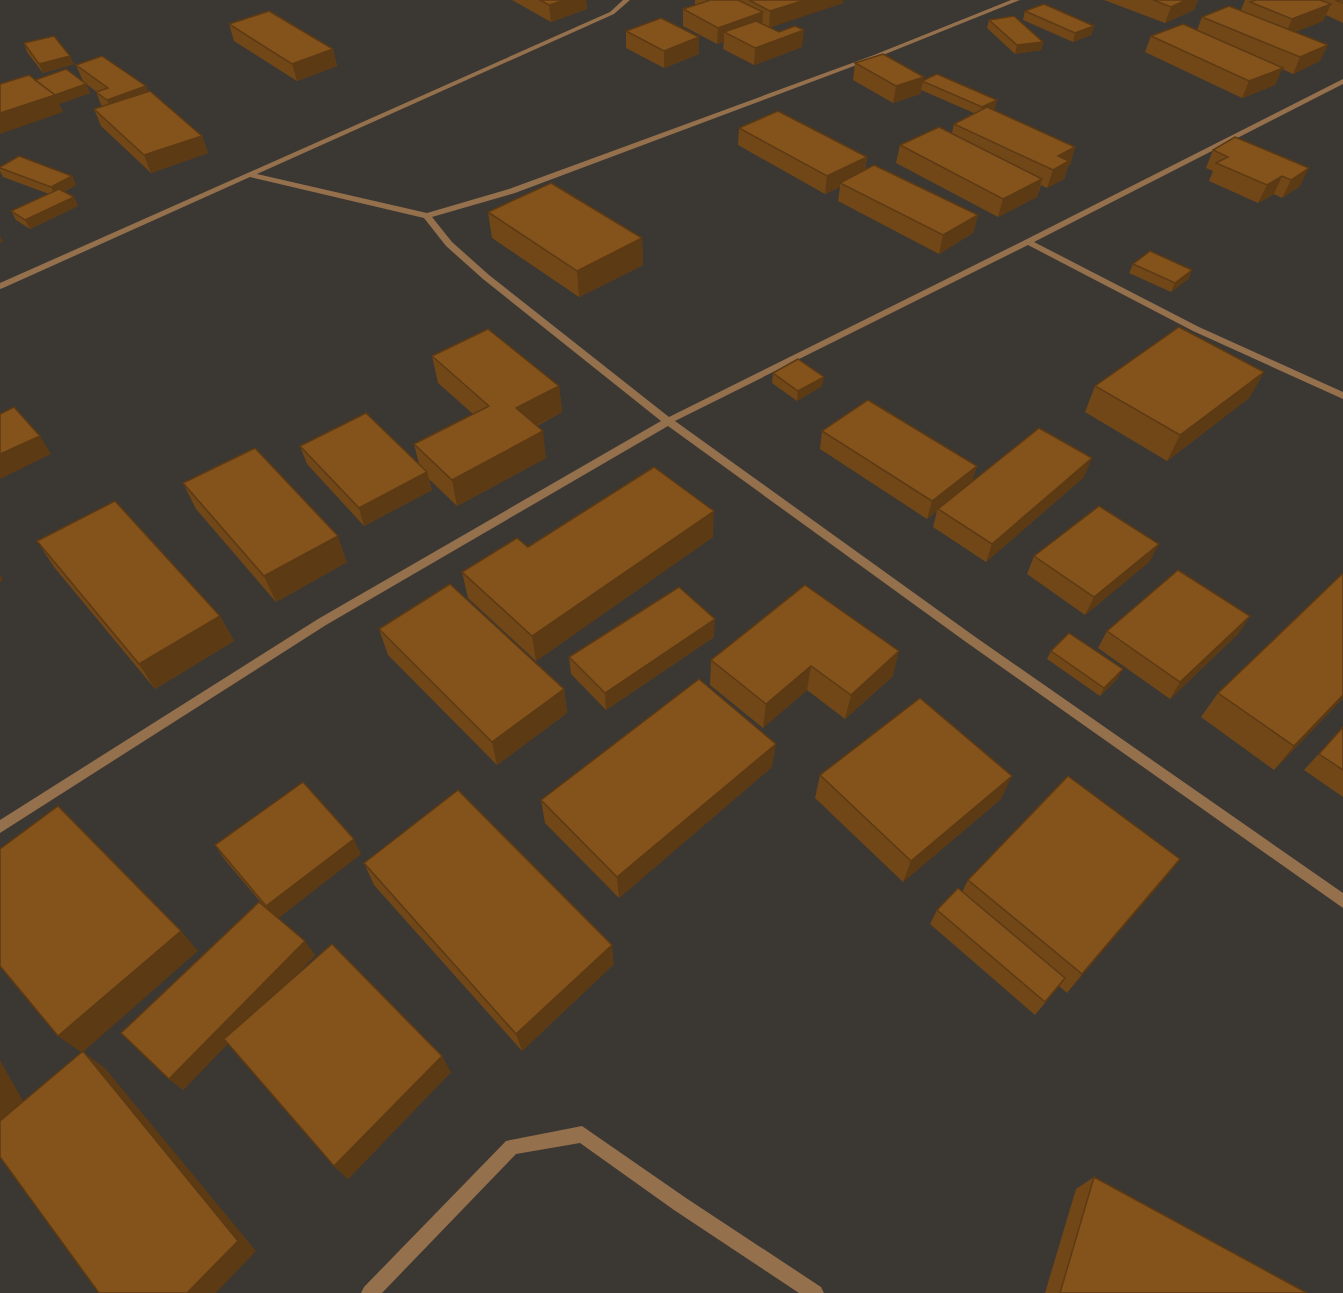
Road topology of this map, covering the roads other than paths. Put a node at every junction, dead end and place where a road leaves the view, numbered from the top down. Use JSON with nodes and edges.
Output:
{"nodes":[{"id":1,"x":627,"y":0,"type":"edge"},
{"id":2,"x":1017,"y":0,"type":"edge"},
{"id":3,"x":1343,"y":81,"type":"edge"},
{"id":4,"x":250,"y":175,"type":"junction"},
{"id":5,"x":427,"y":216,"type":"junction"},
{"id":6,"x":1028,"y":242,"type":"junction"},
{"id":7,"x":0,"y":286,"type":"edge"},
{"id":8,"x":1343,"y":396,"type":"edge"},
{"id":9,"x":668,"y":421,"type":"junction"},
{"id":10,"x":0,"y":827,"type":"edge"},
{"id":11,"x":1343,"y":902,"type":"edge"},
{"id":12,"x":370,"y":1293,"type":"edge"},
{"id":13,"x":815,"y":1293,"type":"edge"}],
"edges":[{"from":1,"to":4,"type":"street"},
{"from":2,"to":5,"type":"street"},
{"from":3,"to":6,"type":"street"},
{"from":4,"to":5,"type":"street"},
{"from":4,"to":7,"type":"street"},
{"from":5,"to":9,"type":"street"},
{"from":6,"to":8,"type":"street"},
{"from":6,"to":9,"type":"street"},
{"from":9,"to":10,"type":"street"},
{"from":9,"to":11,"type":"street"},
{"from":12,"to":13,"type":"street"}]}
